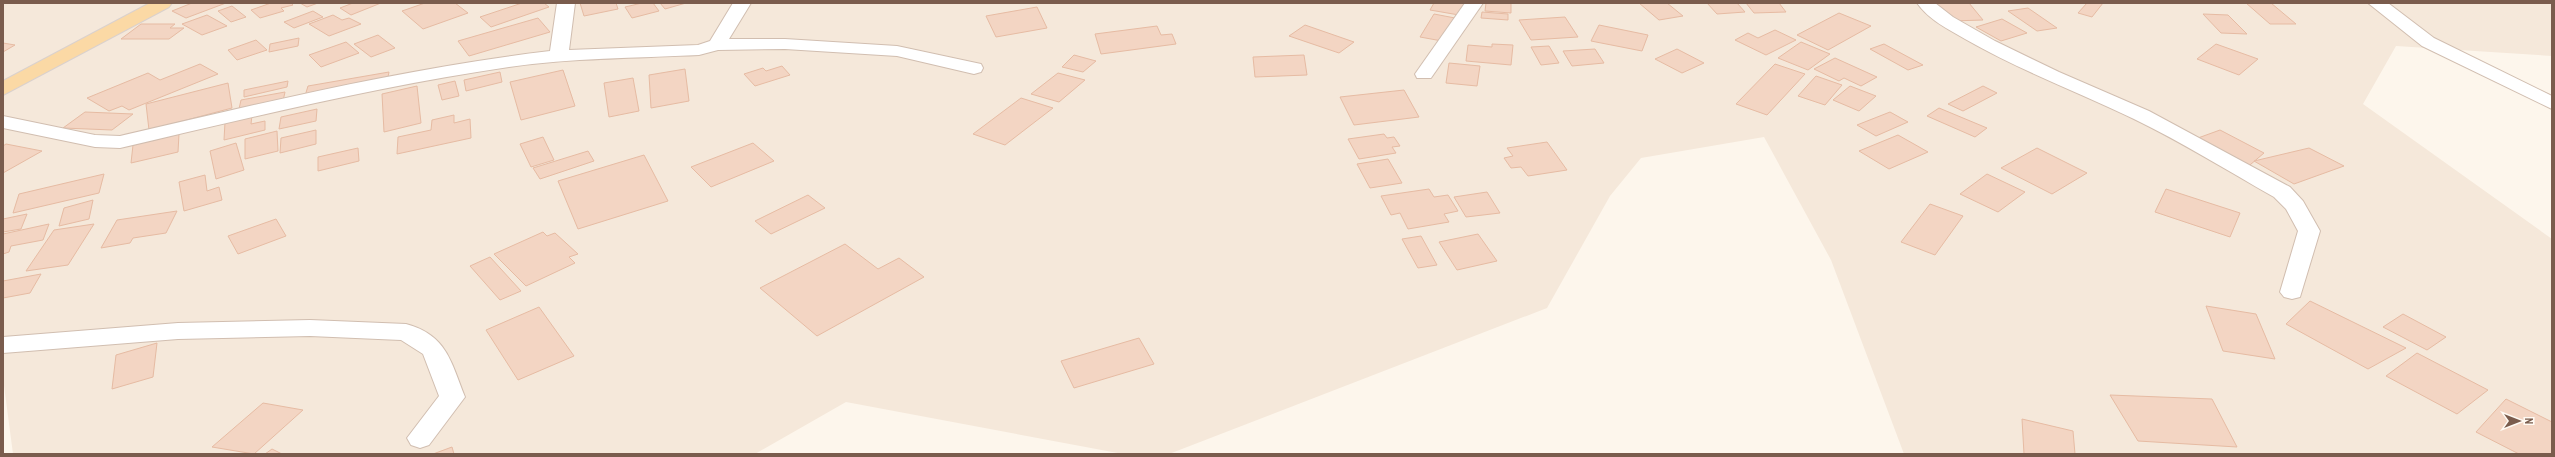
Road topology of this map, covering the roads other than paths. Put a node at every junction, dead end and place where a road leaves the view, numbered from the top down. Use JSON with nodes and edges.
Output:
{"nodes":[{"id":1,"x":143,"y":3,"type":"edge"},
{"id":2,"x":162,"y":3,"type":"edge"},
{"id":3,"x":566,"y":3,"type":"edge"},
{"id":4,"x":742,"y":3,"type":"edge"},
{"id":5,"x":1474,"y":3,"type":"edge"},
{"id":6,"x":1926,"y":3,"type":"edge"},
{"id":7,"x":2377,"y":3,"type":"edge"},
{"id":8,"x":717,"y":45,"type":"junction"},
{"id":9,"x":559,"y":56,"type":"junction"},
{"id":10,"x":974,"y":68,"type":"dead end"},
{"id":11,"x":1424,"y":74,"type":"dead end"},
{"id":12,"x":3,"y":77,"type":"edge"},
{"id":13,"x":3,"y":89,"type":"edge"},
{"id":14,"x":2552,"y":103,"type":"edge"},
{"id":15,"x":3,"y":122,"type":"edge"},
{"id":16,"x":2292,"y":292,"type":"dead end"},
{"id":17,"x":3,"y":345,"type":"edge"},
{"id":18,"x":420,"y":438,"type":"dead end"}],
"edges":[{"from":1,"to":12,"type":"main road"},
{"from":2,"to":13,"type":"main road"},
{"from":3,"to":9,"type":"street"},
{"from":4,"to":8,"type":"street"},
{"from":5,"to":11,"type":"street"},
{"from":6,"to":16,"type":"street"},
{"from":7,"to":14,"type":"street"},
{"from":8,"to":9,"type":"street"},
{"from":8,"to":10,"type":"street"},
{"from":9,"to":15,"type":"street"},
{"from":17,"to":18,"type":"street"}]}
